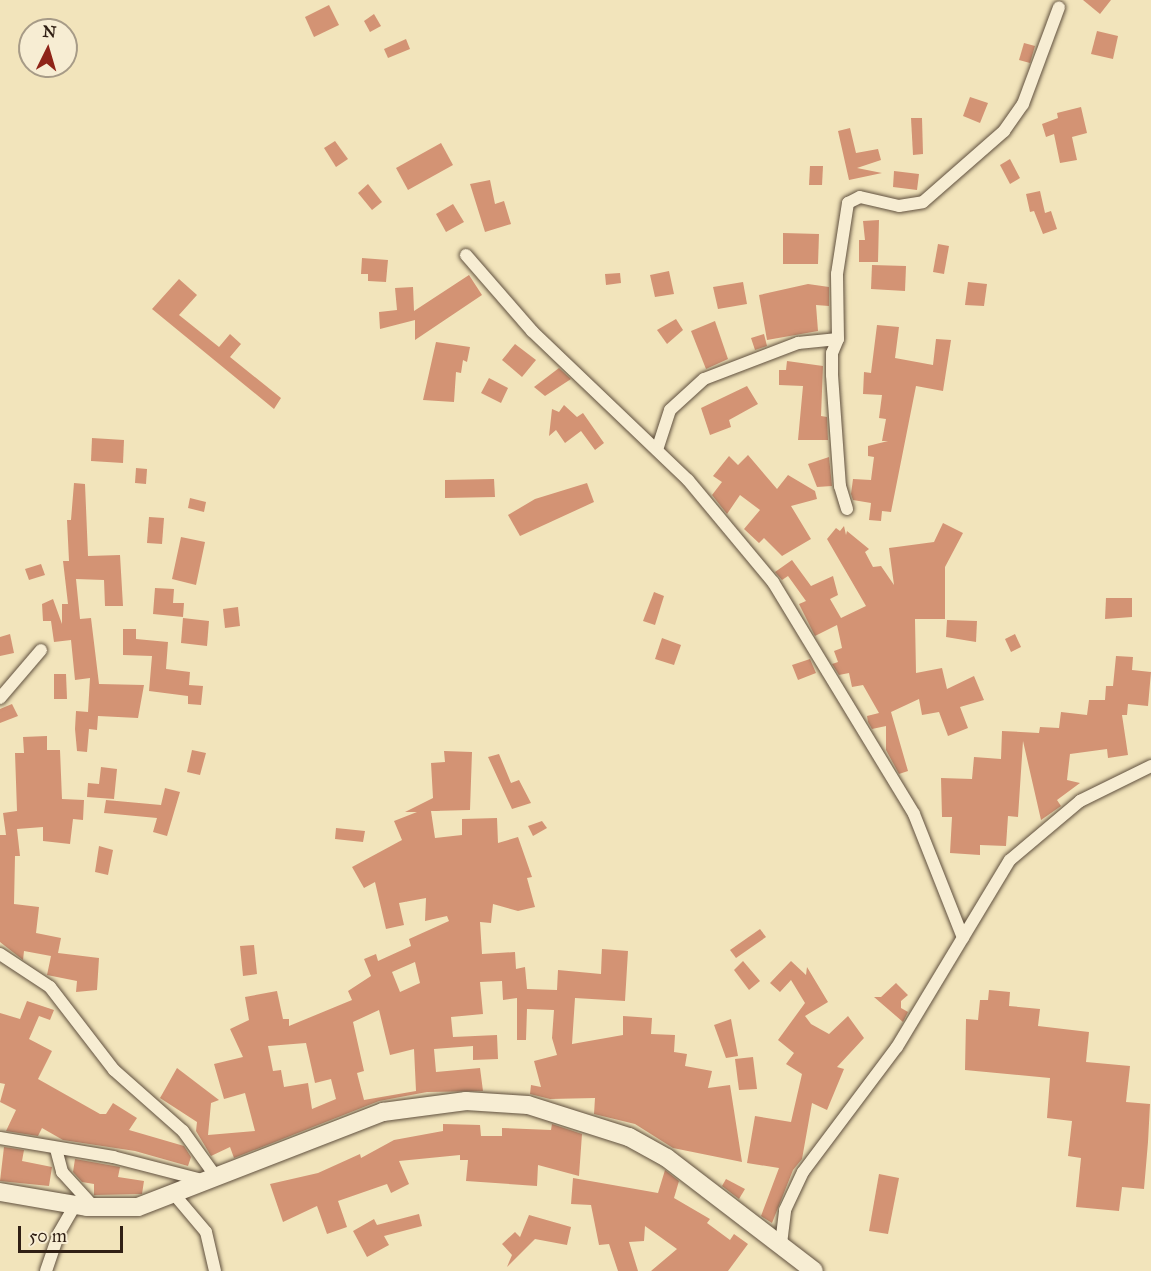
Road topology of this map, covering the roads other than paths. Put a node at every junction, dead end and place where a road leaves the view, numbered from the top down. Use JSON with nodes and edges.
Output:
{"nodes":[{"id":1,"x":1059,"y":7,"type":"dead end"},
{"id":2,"x":466,"y":255,"type":"dead end"},
{"id":3,"x":838,"y":339,"type":"junction"},
{"id":4,"x":657,"y":450,"type":"junction"},
{"id":5,"x":847,"y":509,"type":"dead end"},
{"id":6,"x":41,"y":650,"type":"dead end"},
{"id":7,"x":0,"y":698,"type":"edge"},
{"id":8,"x":1151,"y":766,"type":"edge"},
{"id":9,"x":963,"y":938,"type":"junction"},
{"id":10,"x":0,"y":954,"type":"edge"},
{"id":11,"x":0,"y":1138,"type":"edge"},
{"id":12,"x":56,"y":1149,"type":"junction"},
{"id":13,"x":208,"y":1177,"type":"junction"},
{"id":14,"x":0,"y":1192,"type":"edge"},
{"id":15,"x":173,"y":1193,"type":"junction"},
{"id":16,"x":85,"y":1206,"type":"junction"},
{"id":17,"x":781,"y":1244,"type":"junction"},
{"id":18,"x":46,"y":1271,"type":"edge"},
{"id":19,"x":215,"y":1271,"type":"edge"},
{"id":20,"x":814,"y":1271,"type":"edge"}],
"edges":[{"from":1,"to":3,"type":"street"},
{"from":2,"to":4,"type":"street"},
{"from":3,"to":4,"type":"street"},
{"from":3,"to":5,"type":"street"},
{"from":4,"to":9,"type":"street"},
{"from":6,"to":7,"type":"street"},
{"from":8,"to":9,"type":"street"},
{"from":9,"to":17,"type":"street"},
{"from":10,"to":13,"type":"street"},
{"from":11,"to":12,"type":"street"},
{"from":12,"to":13,"type":"street"},
{"from":12,"to":16,"type":"street"},
{"from":13,"to":15,"type":"main road"},
{"from":13,"to":17,"type":"main road"},
{"from":14,"to":16,"type":"main road"},
{"from":15,"to":16,"type":"main road"},
{"from":15,"to":19,"type":"street"},
{"from":16,"to":18,"type":"street"},
{"from":17,"to":20,"type":"main road"}]}
